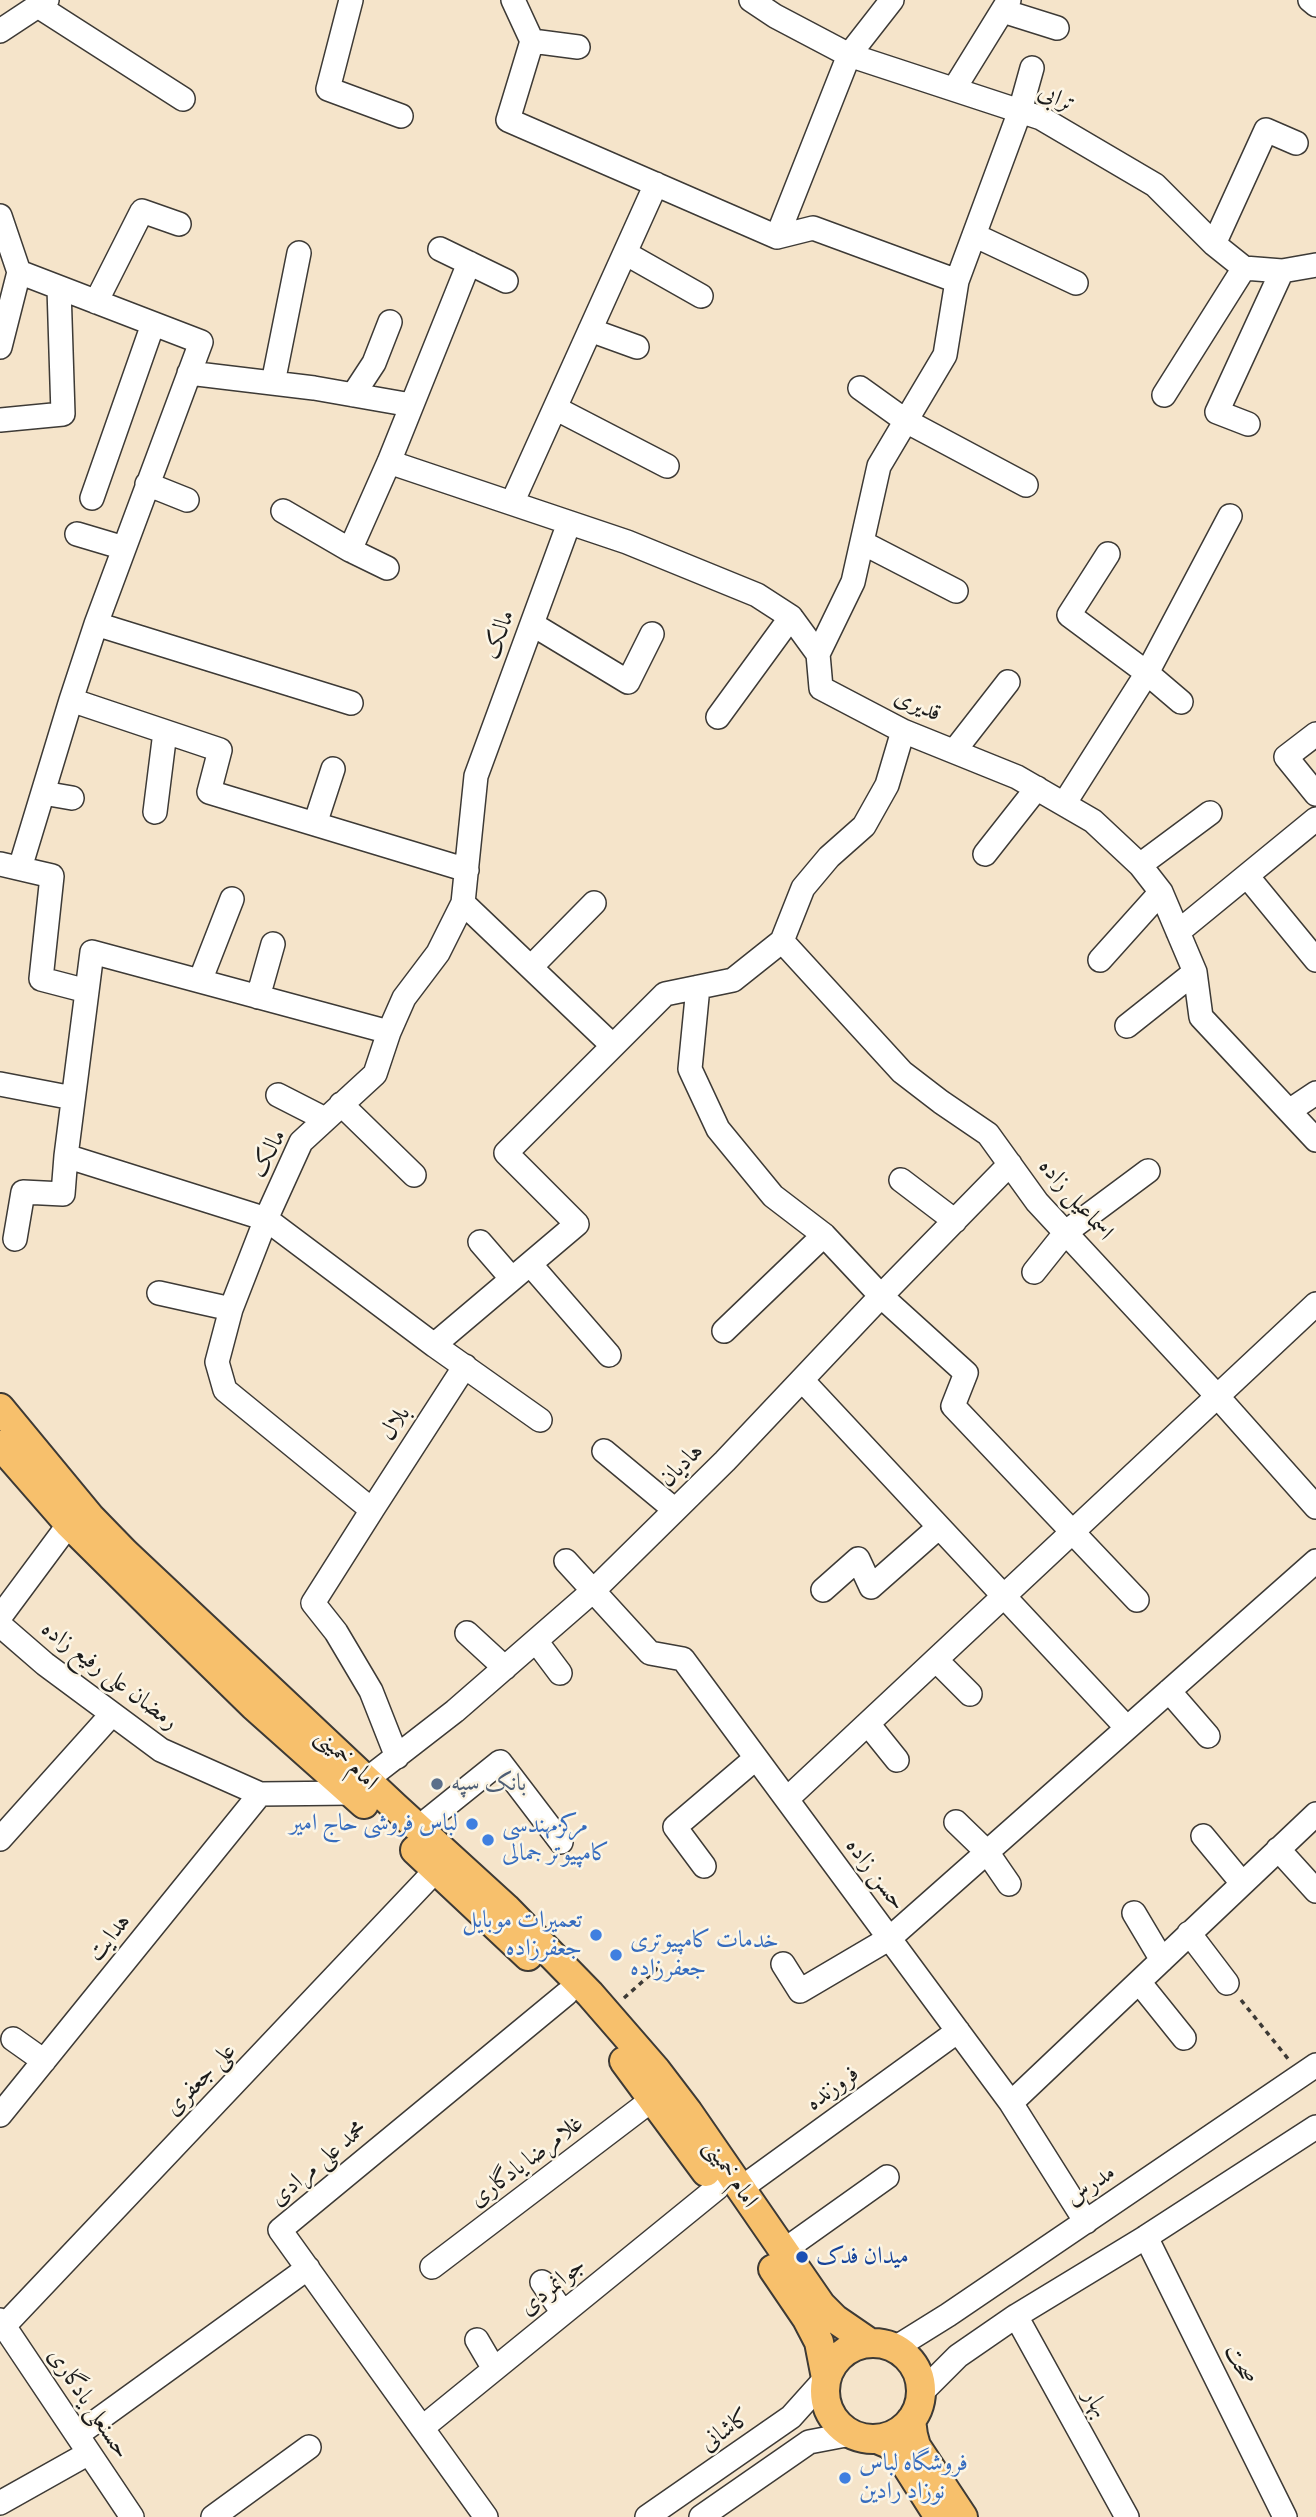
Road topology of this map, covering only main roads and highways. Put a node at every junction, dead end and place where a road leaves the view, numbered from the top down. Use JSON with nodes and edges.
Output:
{"nodes":[{"id":1,"x":0,"y":1408,"type":"edge"},
{"id":2,"x":0,"y":1445,"type":"edge"},
{"id":3,"x":360,"y":1787,"type":"junction"},
{"id":4,"x":728,"y":2189,"type":"junction"},
{"id":5,"x":882,"y":2345,"type":"junction"},
{"id":6,"x":826,"y":2378,"type":"junction"},
{"id":7,"x":911,"y":2420,"type":"junction"},
{"id":8,"x":864,"y":2437,"type":"junction"},
{"id":9,"x":939,"y":2517,"type":"edge"},
{"id":10,"x":963,"y":2517,"type":"edge"}],
"edges":[{"from":1,"to":3,"type":"main road","name":"امام خمینی"},
{"from":2,"to":3,"type":"main road","name":"امام خمینی"},
{"from":3,"to":4,"type":"main road","name":"امام خمینی"},
{"from":3,"to":4,"type":"main road","name":"امام خمینی"},
{"from":4,"to":5,"type":"main road","name":"امام خمینی"},
{"from":4,"to":6,"type":"main road","name":"امام خمینی"},
{"from":5,"to":6,"type":"main road"},
{"from":5,"to":7,"type":"main road"},
{"from":6,"to":8,"type":"main road"},
{"from":7,"to":8,"type":"main road"},
{"from":7,"to":10,"type":"main road"},
{"from":8,"to":9,"type":"main road"}]}
